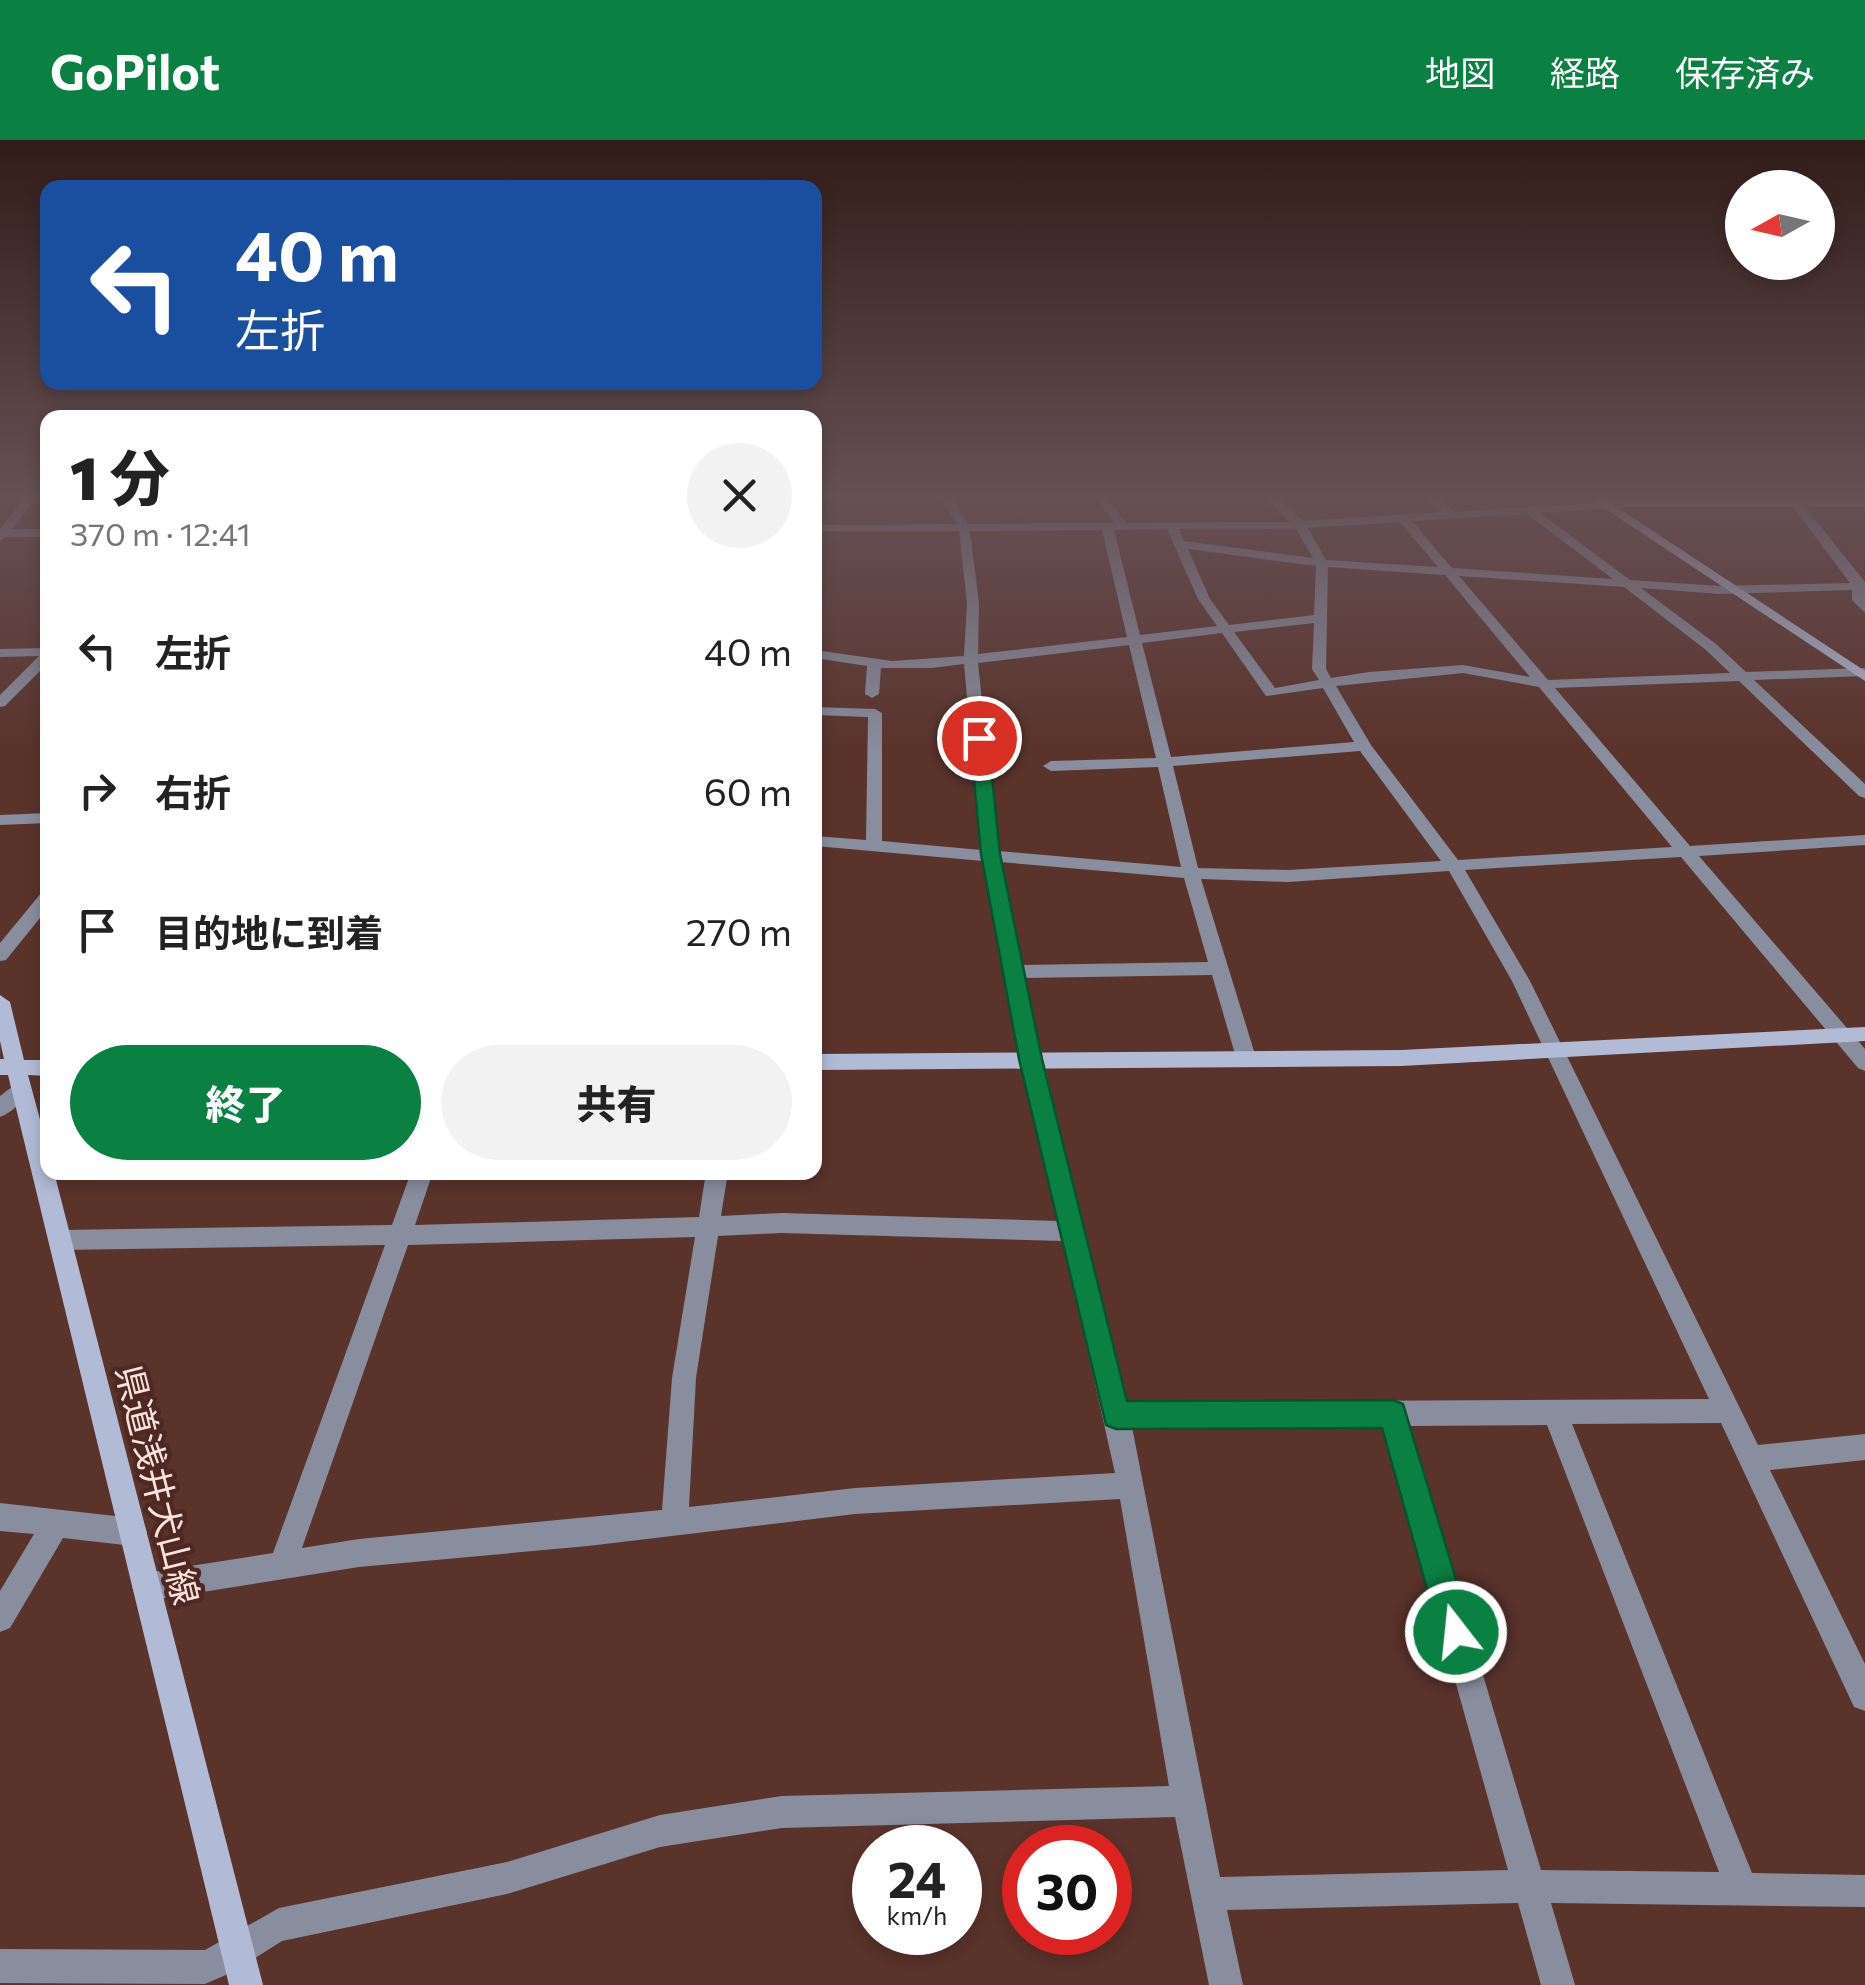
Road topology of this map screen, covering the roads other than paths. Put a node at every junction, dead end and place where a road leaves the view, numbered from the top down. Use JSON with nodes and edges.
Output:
{"nodes":[{"id":1,"x":970,"y":582,"type":"edge"},
{"id":2,"x":1121,"y":582,"type":"edge"},
{"id":3,"x":1197,"y":582,"type":"edge"},
{"id":4,"x":1321,"y":582,"type":"edge"},
{"id":5,"x":1457,"y":582,"type":"edge"},
{"id":6,"x":1599,"y":582,"type":"edge"},
{"id":7,"x":1625,"y":582,"type":"edge"},
{"id":8,"x":1723,"y":582,"type":"edge"},
{"id":9,"x":1627,"y":584,"type":"junction"},
{"id":10,"x":1862,"y":586,"type":"edge"},
{"id":11,"x":1737,"y":591,"type":"junction"},
{"id":12,"x":1865,"y":609,"type":"edge"},
{"id":13,"x":1319,"y":618,"type":"junction"},
{"id":14,"x":1225,"y":629,"type":"junction"},
{"id":15,"x":1136,"y":640,"type":"junction"},
{"id":16,"x":0,"y":652,"type":"edge"},
{"id":17,"x":40,"y":654,"type":"edge"},
{"id":18,"x":822,"y":655,"type":"edge"},
{"id":19,"x":972,"y":661,"type":"junction"},
{"id":20,"x":40,"y":662,"type":"edge"},
{"id":21,"x":874,"y":662,"type":"junction"},
{"id":22,"x":1863,"y":674,"type":"edge"},
{"id":23,"x":1742,"y":677,"type":"junction"},
{"id":24,"x":1327,"y":684,"type":"junction"},
{"id":25,"x":1544,"y":684,"type":"junction"},
{"id":26,"x":872,"y":694,"type":"dead end"},
{"id":27,"x":0,"y":702,"type":"edge"},
{"id":28,"x":822,"y":711,"type":"edge"},
{"id":29,"x":1364,"y":746,"type":"junction"},
{"id":30,"x":1164,"y":762,"type":"junction"},
{"id":31,"x":1051,"y":766,"type":"dead end"},
{"id":32,"x":1865,"y":794,"type":"edge"},
{"id":33,"x":40,"y":818,"type":"edge"},
{"id":34,"x":0,"y":820,"type":"edge"},
{"id":35,"x":1865,"y":840,"type":"edge"},
{"id":36,"x":822,"y":842,"type":"edge"},
{"id":37,"x":874,"y":846,"type":"junction"},
{"id":38,"x":1684,"y":850,"type":"junction"},
{"id":39,"x":990,"y":854,"type":"junction"},
{"id":40,"x":1454,"y":866,"type":"junction"},
{"id":41,"x":1191,"y":873,"type":"junction"},
{"id":42,"x":40,"y":906,"type":"edge"},
{"id":43,"x":0,"y":955,"type":"edge"},
{"id":44,"x":1216,"y":968,"type":"junction"},
{"id":45,"x":1014,"y":972,"type":"junction"},
{"id":46,"x":0,"y":1002,"type":"edge"},
{"id":47,"x":1865,"y":1034,"type":"edge"},
{"id":48,"x":1841,"y":1036,"type":"junction"},
{"id":49,"x":1553,"y":1051,"type":"junction"},
{"id":50,"x":1031,"y":1059,"type":"junction"},
{"id":51,"x":1248,"y":1061,"type":"junction"},
{"id":52,"x":822,"y":1062,"type":"edge"},
{"id":53,"x":1865,"y":1063,"type":"edge"},
{"id":54,"x":40,"y":1070,"type":"edge"},
{"id":55,"x":12,"y":1075,"type":"edge"},
{"id":56,"x":0,"y":1108,"type":"edge"},
{"id":57,"x":40,"y":1169,"type":"edge"},
{"id":58,"x":43,"y":1180,"type":"edge"},
{"id":59,"x":419,"y":1180,"type":"edge"},
{"id":60,"x":716,"y":1180,"type":"edge"},
{"id":61,"x":712,"y":1226,"type":"junction"},
{"id":62,"x":1072,"y":1231,"type":"junction"},
{"id":63,"x":400,"y":1234,"type":"junction"},
{"id":64,"x":61,"y":1240,"type":"junction"},
{"id":65,"x":1727,"y":1411,"type":"junction"},
{"id":66,"x":1554,"y":1412,"type":"junction"},
{"id":67,"x":1393,"y":1414,"type":"junction"},
{"id":68,"x":1116,"y":1415,"type":"junction"},
{"id":69,"x":1865,"y":1447,"type":"edge"},
{"id":70,"x":1752,"y":1460,"type":"junction"},
{"id":71,"x":1131,"y":1485,"type":"junction"},
{"id":72,"x":0,"y":1517,"type":"edge"},
{"id":73,"x":675,"y":1522,"type":"junction"},
{"id":74,"x":56,"y":1523,"type":"junction"},
{"id":75,"x":133,"y":1532,"type":"junction"},
{"id":76,"x":284,"y":1564,"type":"junction"},
{"id":77,"x":146,"y":1587,"type":"junction"},
{"id":78,"x":0,"y":1618,"type":"edge"},
{"id":79,"x":1865,"y":1696,"type":"edge"},
{"id":80,"x":1187,"y":1801,"type":"junction"},
{"id":81,"x":1529,"y":1886,"type":"junction"},
{"id":82,"x":1742,"y":1890,"type":"junction"},
{"id":83,"x":1865,"y":1891,"type":"edge"},
{"id":84,"x":1206,"y":1894,"type":"junction"},
{"id":85,"x":0,"y":1966,"type":"edge"},
{"id":86,"x":230,"y":1970,"type":"edge"},
{"id":87,"x":1226,"y":1985,"type":"edge"},
{"id":88,"x":1558,"y":1985,"type":"edge"}],
"edges":[{"from":1,"to":19,"type":"street"},
{"from":2,"to":15,"type":"street"},
{"from":3,"to":14,"type":"street"},
{"from":4,"to":13,"type":"street"},
{"from":5,"to":25,"type":"street"},
{"from":6,"to":9,"type":"street"},
{"from":7,"to":9,"type":"street"},
{"from":8,"to":11,"type":"street"},
{"from":9,"to":11,"type":"street"},
{"from":9,"to":23,"type":"street"},
{"from":10,"to":11,"type":"street"},
{"from":10,"to":12,"type":"street"},
{"from":11,"to":22,"type":"street"},
{"from":13,"to":14,"type":"street"},
{"from":13,"to":24,"type":"street"},
{"from":14,"to":15,"type":"street"},
{"from":14,"to":24,"type":"street"},
{"from":15,"to":19,"type":"street"},
{"from":15,"to":30,"type":"street"},
{"from":16,"to":17,"type":"street"},
{"from":18,"to":21,"type":"street"},
{"from":19,"to":21,"type":"street"},
{"from":19,"to":39,"type":"street"},
{"from":20,"to":27,"type":"street"},
{"from":21,"to":26,"type":"street"},
{"from":22,"to":23,"type":"street"},
{"from":23,"to":25,"type":"street"},
{"from":23,"to":32,"type":"street"},
{"from":24,"to":25,"type":"street"},
{"from":24,"to":29,"type":"street"},
{"from":25,"to":38,"type":"street"},
{"from":28,"to":37,"type":"street"},
{"from":29,"to":30,"type":"street"},
{"from":29,"to":40,"type":"street"},
{"from":30,"to":31,"type":"street"},
{"from":30,"to":41,"type":"street"},
{"from":33,"to":34,"type":"street"},
{"from":35,"to":38,"type":"street"},
{"from":36,"to":37,"type":"street"},
{"from":37,"to":39,"type":"street"},
{"from":38,"to":40,"type":"street"},
{"from":38,"to":48,"type":"street"},
{"from":39,"to":41,"type":"street"},
{"from":39,"to":45,"type":"street"},
{"from":40,"to":41,"type":"street"},
{"from":40,"to":49,"type":"street"},
{"from":41,"to":44,"type":"street"},
{"from":42,"to":43,"type":"street"},
{"from":44,"to":45,"type":"street"},
{"from":44,"to":51,"type":"street"},
{"from":45,"to":50,"type":"street"},
{"from":46,"to":55,"type":"street","name":"県道浅井犬山線"},
{"from":47,"to":48,"type":"street"},
{"from":48,"to":49,"type":"street"},
{"from":48,"to":53,"type":"street"},
{"from":49,"to":51,"type":"street"},
{"from":49,"to":65,"type":"street"},
{"from":50,"to":51,"type":"street"},
{"from":50,"to":52,"type":"street"},
{"from":50,"to":62,"type":"street"},
{"from":54,"to":55,"type":"street"},
{"from":55,"to":56,"type":"street"},
{"from":55,"to":57,"type":"street","name":"県道浅井犬山線"},
{"from":58,"to":64,"type":"street","name":"県道浅井犬山線"},
{"from":59,"to":63,"type":"street"},
{"from":60,"to":61,"type":"street"},
{"from":61,"to":62,"type":"street"},
{"from":61,"to":63,"type":"street"},
{"from":61,"to":73,"type":"street"},
{"from":62,"to":68,"type":"street"},
{"from":63,"to":64,"type":"street"},
{"from":63,"to":76,"type":"street"},
{"from":64,"to":75,"type":"street","name":"県道浅井犬山線"},
{"from":65,"to":66,"type":"street"},
{"from":65,"to":70,"type":"street"},
{"from":66,"to":67,"type":"street"},
{"from":66,"to":82,"type":"street"},
{"from":67,"to":68,"type":"street"},
{"from":67,"to":81,"type":"street"},
{"from":68,"to":71,"type":"street"},
{"from":69,"to":70,"type":"street"},
{"from":70,"to":79,"type":"street"},
{"from":71,"to":73,"type":"street"},
{"from":71,"to":80,"type":"street"},
{"from":72,"to":74,"type":"street"},
{"from":73,"to":76,"type":"street"},
{"from":74,"to":75,"type":"street"},
{"from":74,"to":78,"type":"street"},
{"from":75,"to":77,"type":"street","name":"県道浅井犬山線"},
{"from":76,"to":77,"type":"street"},
{"from":77,"to":86,"type":"street","name":"県道浅井犬山線"},
{"from":80,"to":84,"type":"street"},
{"from":80,"to":86,"type":"street"},
{"from":81,"to":82,"type":"street"},
{"from":81,"to":84,"type":"street"},
{"from":81,"to":88,"type":"street"},
{"from":82,"to":83,"type":"street"},
{"from":84,"to":87,"type":"street"},
{"from":85,"to":86,"type":"street"}]}
